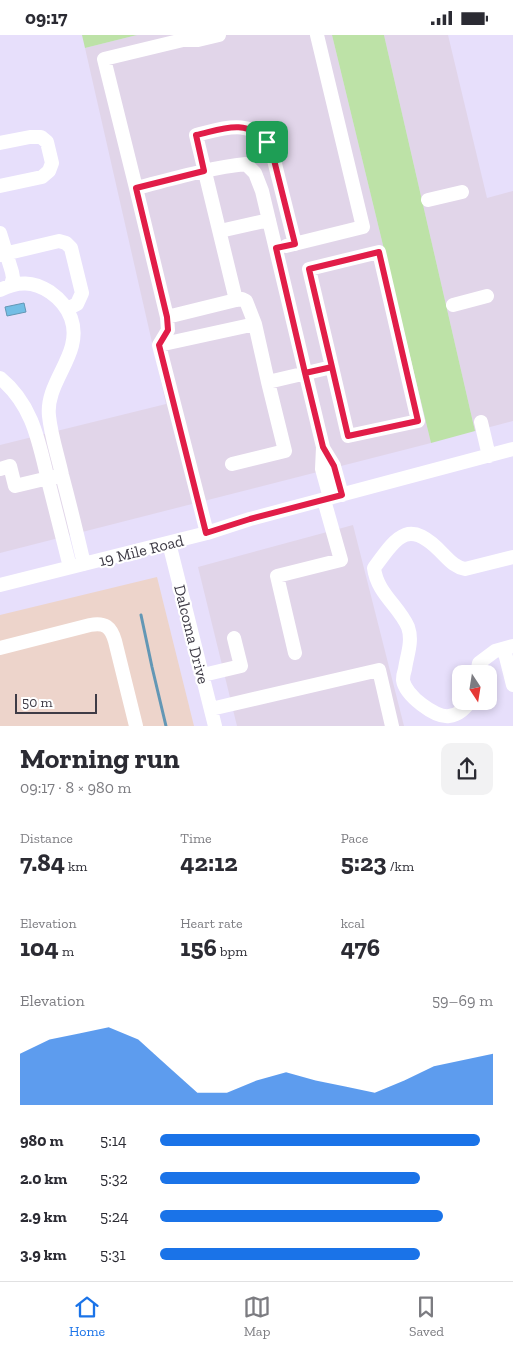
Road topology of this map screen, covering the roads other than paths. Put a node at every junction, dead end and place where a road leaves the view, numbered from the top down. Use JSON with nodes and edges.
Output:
{"nodes":[{"id":1,"x":219,"y":35,"type":"edge"},
{"id":2,"x":317,"y":35,"type":"edge"},
{"id":3,"x":0,"y":143,"type":"edge"},
{"id":4,"x":204,"y":171,"type":"junction"},
{"id":5,"x":0,"y":186,"type":"edge"},
{"id":6,"x":136,"y":188,"type":"junction"},
{"id":7,"x":462,"y":192,"type":"dead end"},
{"id":8,"x":428,"y":200,"type":"dead end"},
{"id":9,"x":269,"y":220,"type":"junction"},
{"id":10,"x":220,"y":231,"type":"junction"},
{"id":11,"x":0,"y":233,"type":"edge"},
{"id":12,"x":295,"y":244,"type":"junction"},
{"id":13,"x":276,"y":248,"type":"junction"},
{"id":14,"x":3,"y":254,"type":"edge"},
{"id":15,"x":5,"y":287,"type":"edge"},
{"id":16,"x":488,"y":297,"type":"dead end"},
{"id":17,"x":236,"y":300,"type":"junction"},
{"id":18,"x":453,"y":305,"type":"dead end"},
{"id":19,"x":68,"y":309,"type":"junction"},
{"id":20,"x":167,"y":317,"type":"junction"},
{"id":21,"x":255,"y":324,"type":"junction"},
{"id":22,"x":159,"y":345,"type":"junction"},
{"id":23,"x":332,"y":367,"type":"junction"},
{"id":24,"x":305,"y":373,"type":"junction"},
{"id":25,"x":0,"y":378,"type":"edge"},
{"id":26,"x":268,"y":382,"type":"junction"},
{"id":27,"x":481,"y":422,"type":"dead end"},
{"id":28,"x":513,"y":449,"type":"edge"},
{"id":29,"x":489,"y":456,"type":"junction"},
{"id":30,"x":232,"y":464,"type":"dead end"},
{"id":31,"x":0,"y":469,"type":"edge"},
{"id":32,"x":62,"y":475,"type":"junction"},
{"id":33,"x":48,"y":478,"type":"junction"},
{"id":34,"x":332,"y":498,"type":"junction"},
{"id":35,"x":206,"y":533,"type":"junction"},
{"id":36,"x":169,"y":543,"type":"junction"},
{"id":37,"x":513,"y":557,"type":"edge"},
{"id":38,"x":84,"y":564,"type":"junction"},
{"id":39,"x":70,"y":567,"type":"junction"},
{"id":40,"x":0,"y":585,"type":"edge"},
{"id":41,"x":234,"y":638,"type":"dead end"},
{"id":42,"x":0,"y":648,"type":"edge"},
{"id":43,"x":508,"y":648,"type":"edge"},
{"id":44,"x":295,"y":653,"type":"dead end"},
{"id":45,"x":479,"y":665,"type":"edge"},
{"id":46,"x":202,"y":675,"type":"junction"},
{"id":47,"x":513,"y":685,"type":"edge"},
{"id":48,"x":211,"y":709,"type":"junction"},
{"id":49,"x":464,"y":710,"type":"edge"},
{"id":50,"x":136,"y":726,"type":"edge"},
{"id":51,"x":215,"y":726,"type":"edge"},
{"id":52,"x":392,"y":726,"type":"edge"}],
"edges":[{"from":1,"to":6,"type":"street"},
{"from":2,"to":12,"type":"street"},
{"from":3,"to":5,"type":"street"},
{"from":4,"to":6,"type":"street"},
{"from":4,"to":9,"type":"street"},
{"from":4,"to":10,"type":"street"},
{"from":4,"to":12,"type":"street"},
{"from":6,"to":20,"type":"street"},
{"from":7,"to":8,"type":"street"},
{"from":9,"to":10,"type":"street"},
{"from":9,"to":13,"type":"street"},
{"from":10,"to":17,"type":"street"},
{"from":11,"to":14,"type":"street"},
{"from":12,"to":13,"type":"street"},
{"from":13,"to":24,"type":"street"},
{"from":14,"to":15,"type":"street"},
{"from":14,"to":19,"type":"street"},
{"from":15,"to":19,"type":"street"},
{"from":16,"to":18,"type":"street"},
{"from":17,"to":20,"type":"street"},
{"from":17,"to":21,"type":"street"},
{"from":19,"to":32,"type":"street"},
{"from":20,"to":22,"type":"street"},
{"from":21,"to":22,"type":"street"},
{"from":21,"to":26,"type":"street"},
{"from":22,"to":35,"type":"street"},
{"from":23,"to":23,"type":"street"},
{"from":23,"to":24,"type":"street"},
{"from":24,"to":26,"type":"street"},
{"from":24,"to":34,"type":"street"},
{"from":25,"to":33,"type":"street"},
{"from":26,"to":30,"type":"street"},
{"from":27,"to":29,"type":"street"},
{"from":28,"to":29,"type":"street","name":"19 Mile Road"},
{"from":29,"to":34,"type":"street","name":"19 Mile Road"},
{"from":31,"to":33,"type":"street"},
{"from":32,"to":33,"type":"street"},
{"from":32,"to":38,"type":"street"},
{"from":33,"to":39,"type":"street"},
{"from":34,"to":35,"type":"street","name":"19 Mile Road"},
{"from":34,"to":44,"type":"street"},
{"from":35,"to":36,"type":"street","name":"19 Mile Road"},
{"from":36,"to":38,"type":"street","name":"19 Mile Road"},
{"from":36,"to":46,"type":"street","name":"Dalcoma Drive"},
{"from":37,"to":49,"type":"street"},
{"from":38,"to":39,"type":"street","name":"19 Mile Road"},
{"from":39,"to":40,"type":"street","name":"19 Mile Road"},
{"from":41,"to":46,"type":"street"},
{"from":42,"to":50,"type":"street"},
{"from":43,"to":45,"type":"street"},
{"from":43,"to":47,"type":"street"},
{"from":46,"to":48,"type":"street","name":"Dalcoma Drive"},
{"from":48,"to":51,"type":"street","name":"Dalcoma Drive"},
{"from":48,"to":52,"type":"street"}]}
